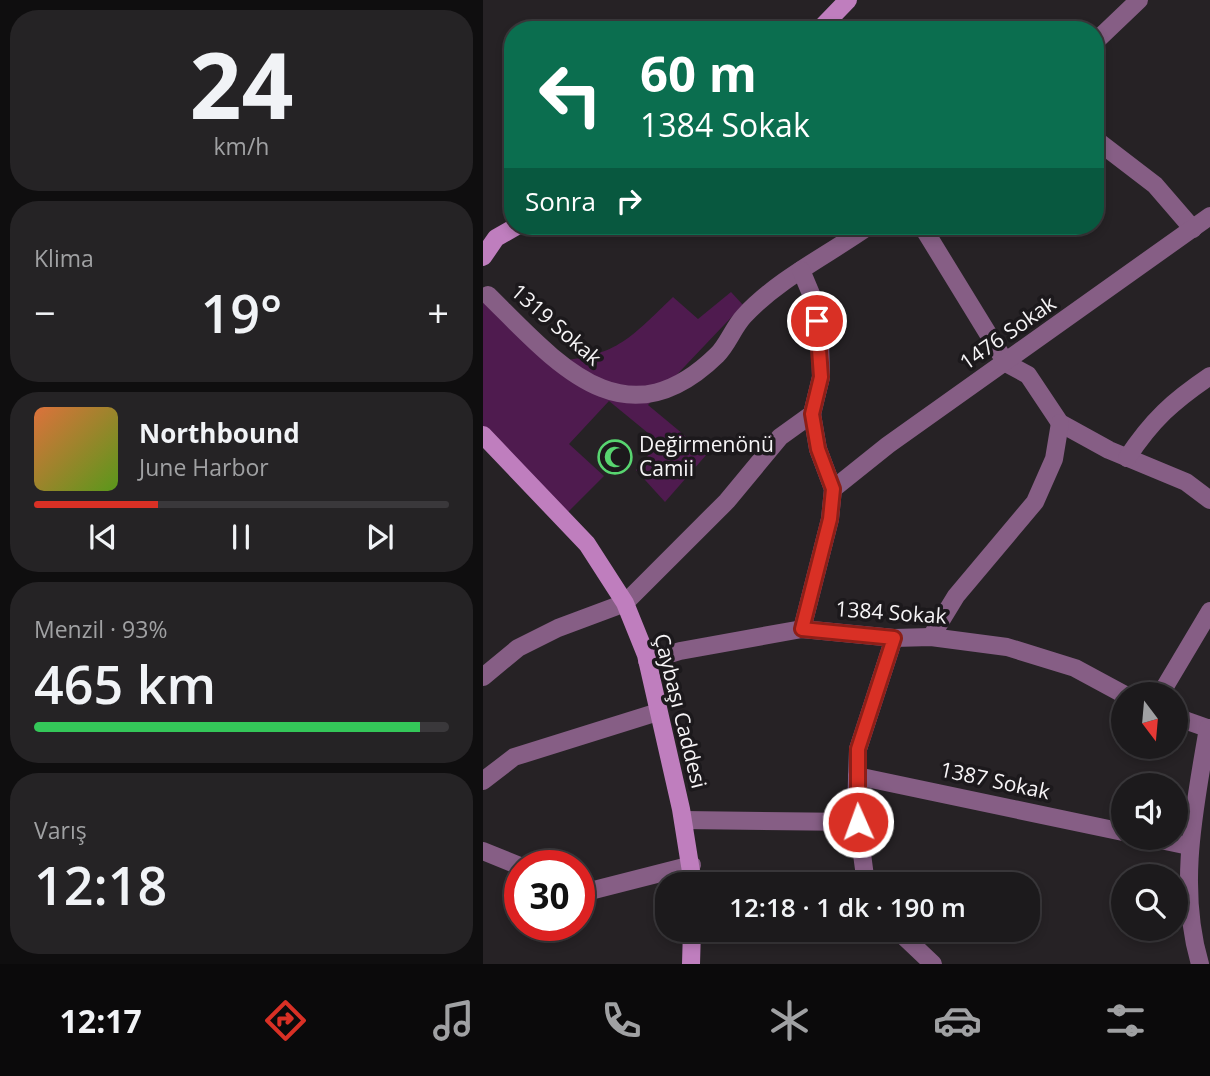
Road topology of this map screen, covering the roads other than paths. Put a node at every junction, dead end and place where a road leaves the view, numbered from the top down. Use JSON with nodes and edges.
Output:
{"nodes":[{"id":1,"x":848,"y":0,"type":"edge"},
{"id":2,"x":1139,"y":0,"type":"edge"},
{"id":3,"x":828,"y":21,"type":"edge"},
{"id":4,"x":1104,"y":33,"type":"edge"},
{"id":5,"x":1104,"y":146,"type":"edge"},
{"id":6,"x":1210,"y":216,"type":"edge"},
{"id":7,"x":1193,"y":229,"type":"junction"},
{"id":8,"x":855,"y":235,"type":"edge"},
{"id":9,"x":928,"y":235,"type":"edge"},
{"id":10,"x":490,"y":240,"type":"edge"},
{"id":11,"x":483,"y":257,"type":"edge"},
{"id":12,"x":801,"y":270,"type":"junction"},
{"id":13,"x":488,"y":295,"type":"dead end"},
{"id":14,"x":1006,"y":363,"type":"junction"},
{"id":15,"x":1210,"y":376,"type":"edge"},
{"id":16,"x":812,"y":414,"type":"junction"},
{"id":17,"x":1060,"y":423,"type":"junction"},
{"id":18,"x":483,"y":435,"type":"edge"},
{"id":19,"x":1127,"y":458,"type":"junction"},
{"id":20,"x":833,"y":489,"type":"junction"},
{"id":21,"x":1210,"y":500,"type":"edge"},
{"id":22,"x":625,"y":603,"type":"junction"},
{"id":23,"x":1210,"y":611,"type":"edge"},
{"id":24,"x":802,"y":629,"type":"junction"},
{"id":25,"x":931,"y":637,"type":"junction"},
{"id":26,"x":894,"y":638,"type":"junction"},
{"id":27,"x":647,"y":661,"type":"junction"},
{"id":28,"x":483,"y":677,"type":"edge"},
{"id":29,"x":1168,"y":682,"type":"edge"},
{"id":30,"x":1111,"y":687,"type":"edge"},
{"id":31,"x":659,"y":712,"type":"junction"},
{"id":32,"x":1188,"y":721,"type":"edge"},
{"id":33,"x":1209,"y":728,"type":"edge"},
{"id":34,"x":857,"y":776,"type":"junction"},
{"id":35,"x":483,"y":781,"type":"edge"},
{"id":36,"x":683,"y":820,"type":"junction"},
{"id":37,"x":858,"y":822,"type":"junction"},
{"id":38,"x":1111,"y":829,"type":"edge"},
{"id":39,"x":1189,"y":846,"type":"joint"},
{"id":40,"x":483,"y":851,"type":"edge"},
{"id":41,"x":504,"y":860,"type":"edge"},
{"id":42,"x":692,"y":865,"type":"junction"},
{"id":43,"x":692,"y":872,"type":"edge"},
{"id":44,"x":864,"y":872,"type":"edge"},
{"id":45,"x":595,"y":890,"type":"edge"},
{"id":46,"x":692,"y":942,"type":"edge"},
{"id":47,"x":910,"y":942,"type":"edge"},
{"id":48,"x":691,"y":964,"type":"edge"},
{"id":49,"x":933,"y":964,"type":"edge"},
{"id":50,"x":1200,"y":964,"type":"edge"}],
"edges":[{"from":1,"to":3,"type":"main road"},
{"from":2,"to":4,"type":"street"},
{"from":5,"to":7,"type":"street"},
{"from":6,"to":7,"type":"street","name":"1476 Sokak"},
{"from":7,"to":14,"type":"street","name":"1476 Sokak"},
{"from":8,"to":12,"type":"street","name":"1319 Sokak"},
{"from":9,"to":14,"type":"street"},
{"from":10,"to":11,"type":"main road"},
{"from":12,"to":13,"type":"street","name":"1319 Sokak"},
{"from":12,"to":16,"type":"street"},
{"from":14,"to":17,"type":"street"},
{"from":14,"to":20,"type":"street","name":"1476 Sokak"},
{"from":15,"to":19,"type":"street"},
{"from":16,"to":20,"type":"street"},
{"from":16,"to":22,"type":"street"},
{"from":17,"to":19,"type":"street"},
{"from":17,"to":25,"type":"street"},
{"from":18,"to":22,"type":"main road","name":"Çaybaşı Caddesi"},
{"from":19,"to":21,"type":"street"},
{"from":20,"to":24,"type":"street"},
{"from":22,"to":27,"type":"main road","name":"Çaybaşı Caddesi"},
{"from":22,"to":28,"type":"street"},
{"from":23,"to":29,"type":"street"},
{"from":24,"to":26,"type":"street","name":"1384 Sokak"},
{"from":24,"to":27,"type":"street","name":"1384 Sokak"},
{"from":25,"to":26,"type":"street","name":"1384 Sokak"},
{"from":25,"to":30,"type":"street","name":"1384 Sokak"},
{"from":26,"to":34,"type":"street"},
{"from":27,"to":31,"type":"main road","name":"Çaybaşı Caddesi"},
{"from":31,"to":35,"type":"street"},
{"from":31,"to":36,"type":"main road","name":"Çaybaşı Caddesi"},
{"from":32,"to":33,"type":"street"},
{"from":33,"to":39,"type":"street"},
{"from":34,"to":37,"type":"street"},
{"from":34,"to":38,"type":"street","name":"1387 Sokak"},
{"from":36,"to":37,"type":"street"},
{"from":36,"to":42,"type":"main road","name":"Çaybaşı Caddesi"},
{"from":37,"to":44,"type":"street"},
{"from":39,"to":50,"type":"street"},
{"from":40,"to":41,"type":"street"},
{"from":42,"to":43,"type":"main road","name":"Çaybaşı Caddesi"},
{"from":42,"to":45,"type":"street"},
{"from":46,"to":48,"type":"main road"},
{"from":47,"to":49,"type":"street"}]}
